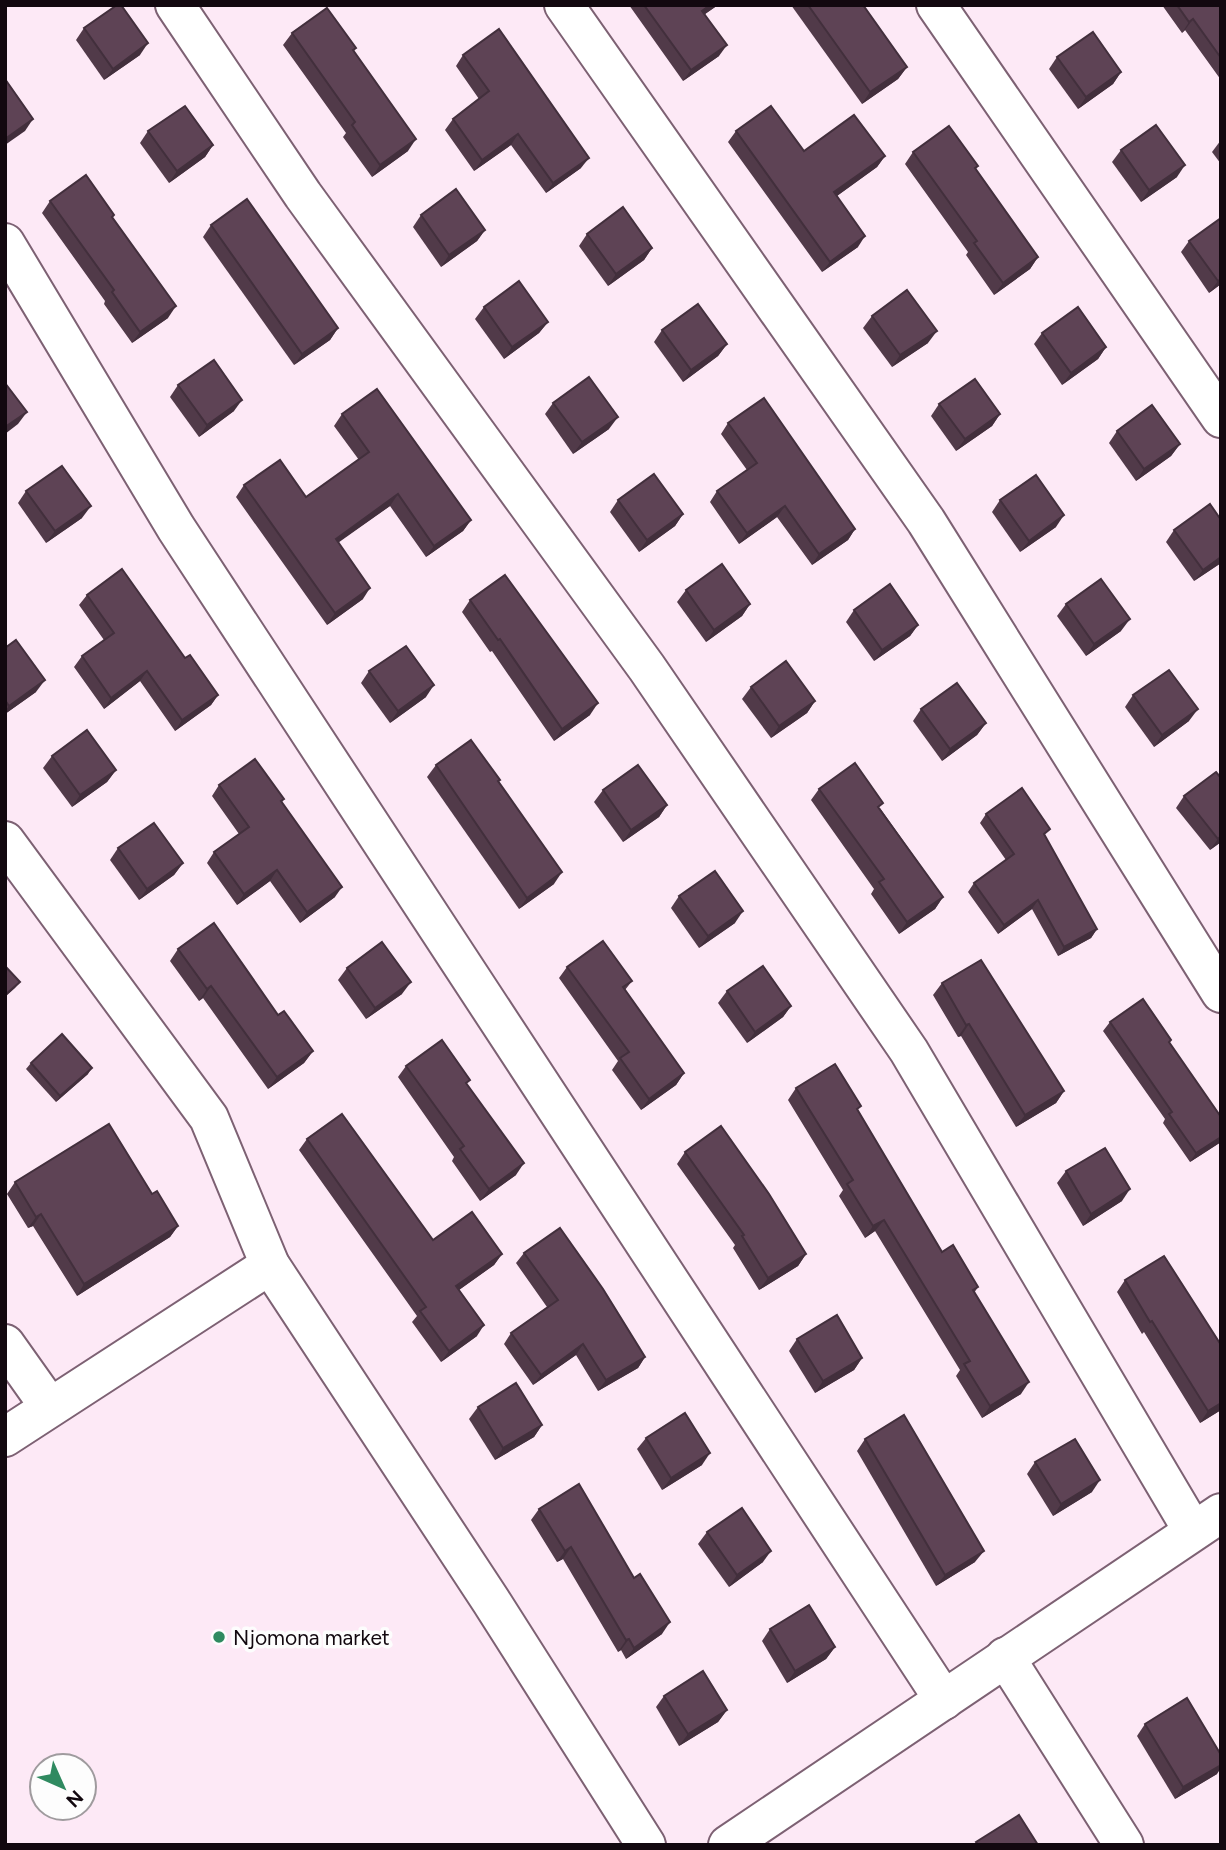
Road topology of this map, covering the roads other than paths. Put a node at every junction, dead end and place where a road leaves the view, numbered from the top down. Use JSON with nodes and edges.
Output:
{"nodes":[{"id":1,"x":175,"y":5,"type":"edge"},
{"id":2,"x":564,"y":5,"type":"edge"},
{"id":3,"x":936,"y":5,"type":"edge"},
{"id":4,"x":5,"y":243,"type":"edge"},
{"id":5,"x":1221,"y":418,"type":"edge"},
{"id":6,"x":5,"y":841,"type":"edge"},
{"id":7,"x":1221,"y":993,"type":"edge"},
{"id":8,"x":270,"y":1265,"type":"junction"},
{"id":9,"x":5,"y":1344,"type":"edge"},
{"id":10,"x":49,"y":1406,"type":"junction"},
{"id":11,"x":5,"y":1437,"type":"edge"},
{"id":12,"x":1207,"y":1522,"type":"edge"},
{"id":13,"x":1005,"y":1657,"type":"junction"},
{"id":14,"x":944,"y":1700,"type":"junction"},
{"id":15,"x":646,"y":1845,"type":"edge"},
{"id":16,"x":728,"y":1845,"type":"edge"},
{"id":17,"x":1124,"y":1845,"type":"edge"}],
"edges":[{"from":1,"to":12,"type":"lane"},
{"from":2,"to":7,"type":"lane"},
{"from":3,"to":5,"type":"lane"},
{"from":4,"to":14,"type":"lane"},
{"from":6,"to":8,"type":"lane"},
{"from":8,"to":10,"type":"lane"},
{"from":8,"to":15,"type":"lane"},
{"from":9,"to":10,"type":"lane"},
{"from":10,"to":11,"type":"lane"},
{"from":12,"to":13,"type":"lane"},
{"from":13,"to":14,"type":"lane"},
{"from":13,"to":17,"type":"lane"},
{"from":14,"to":16,"type":"lane"}]}
